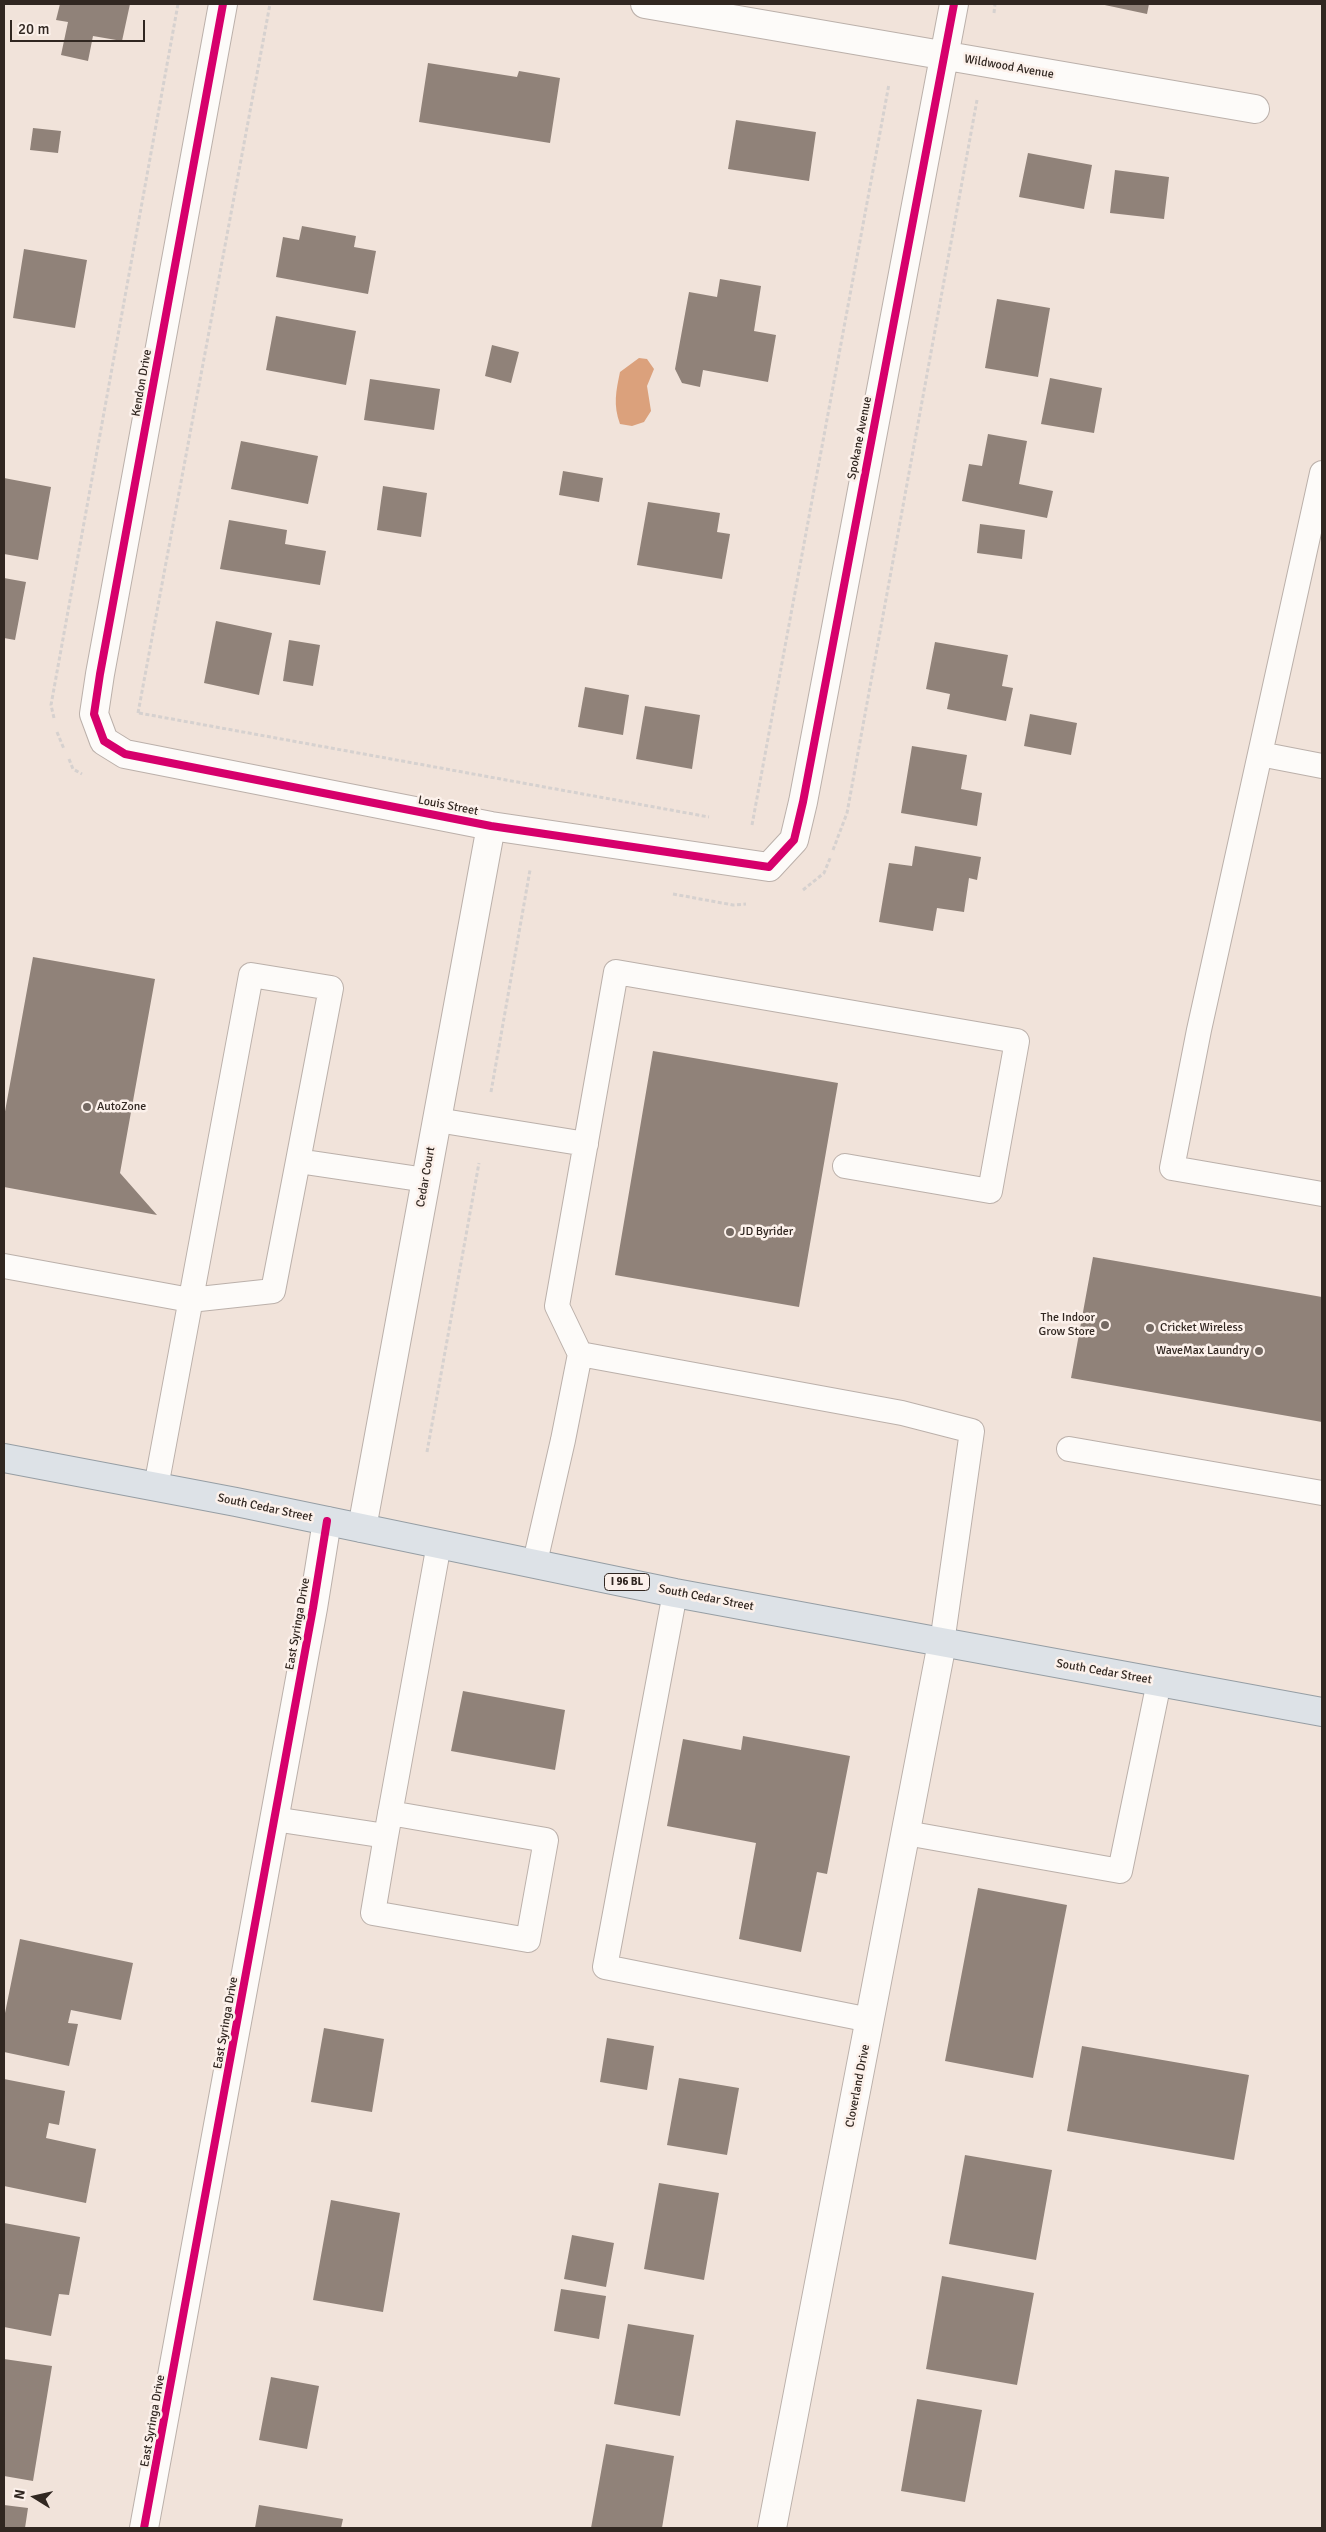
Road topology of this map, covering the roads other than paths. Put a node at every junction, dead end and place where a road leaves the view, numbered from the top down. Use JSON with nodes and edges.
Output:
{"nodes":[{"id":1,"x":223,"y":4,"type":"edge"},
{"id":2,"x":645,"y":4,"type":"edge"},
{"id":3,"x":954,"y":4,"type":"edge"},
{"id":4,"x":945,"y":56,"type":"junction"},
{"id":5,"x":1254,"y":109,"type":"dead end"},
{"id":6,"x":1322,"y":473,"type":"edge"},
{"id":7,"x":1314,"y":550,"type":"edge"},
{"id":8,"x":125,"y":754,"type":"joint"},
{"id":9,"x":1260,"y":754,"type":"junction"},
{"id":10,"x":1322,"y":766,"type":"edge"},
{"id":11,"x":491,"y":826,"type":"junction"},
{"id":12,"x":769,"y":867,"type":"joint"},
{"id":13,"x":437,"y":1120,"type":"junction"},
{"id":14,"x":586,"y":1144,"type":"junction"},
{"id":15,"x":298,"y":1160,"type":"junction"},
{"id":16,"x":845,"y":1166,"type":"dead end"},
{"id":17,"x":426,"y":1180,"type":"junction"},
{"id":18,"x":1322,"y":1194,"type":"edge"},
{"id":19,"x":4,"y":1266,"type":"edge"},
{"id":20,"x":190,"y":1300,"type":"junction"},
{"id":21,"x":580,"y":1354,"type":"junction"},
{"id":22,"x":1070,"y":1449,"type":"dead end"},
{"id":23,"x":4,"y":1458,"type":"edge"},
{"id":24,"x":156,"y":1487,"type":"junction"},
{"id":25,"x":1322,"y":1493,"type":"edge"},
{"id":26,"x":327,"y":1521,"type":"junction"},
{"id":27,"x":362,"y":1528,"type":"junction"},
{"id":28,"x":439,"y":1544,"type":"junction"},
{"id":29,"x":535,"y":1562,"type":"junction"},
{"id":30,"x":675,"y":1592,"type":"junction"},
{"id":31,"x":942,"y":1643,"type":"junction"},
{"id":32,"x":1159,"y":1682,"type":"junction"},
{"id":33,"x":1322,"y":1712,"type":"edge"},
{"id":34,"x":390,"y":1812,"type":"junction"},
{"id":35,"x":274,"y":1819,"type":"junction"},
{"id":36,"x":906,"y":1833,"type":"junction"},
{"id":37,"x":386,"y":1836,"type":"junction"},
{"id":38,"x":870,"y":2020,"type":"junction"},
{"id":39,"x":144,"y":2528,"type":"edge"},
{"id":40,"x":772,"y":2528,"type":"edge"}],
"edges":[{"from":1,"to":8,"type":"street","name":"Kendon Drive"},
{"from":2,"to":4,"type":"street","name":"Wildwood Avenue"},
{"from":3,"to":4,"type":"street","name":"Spokane Avenue"},
{"from":4,"to":5,"type":"street","name":"Wildwood Avenue"},
{"from":4,"to":12,"type":"street","name":"Spokane Avenue"},
{"from":6,"to":7,"type":"lane"},
{"from":7,"to":9,"type":"lane"},
{"from":8,"to":11,"type":"street","name":"Louis Street"},
{"from":9,"to":10,"type":"lane"},
{"from":9,"to":18,"type":"lane"},
{"from":11,"to":12,"type":"street","name":"Louis Street"},
{"from":11,"to":13,"type":"street","name":"Cedar Court"},
{"from":13,"to":14,"type":"lane"},
{"from":13,"to":17,"type":"street","name":"Cedar Court"},
{"from":14,"to":16,"type":"lane"},
{"from":14,"to":21,"type":"lane"},
{"from":15,"to":17,"type":"lane"},
{"from":15,"to":20,"type":"lane"},
{"from":15,"to":20,"type":"lane"},
{"from":17,"to":27,"type":"street","name":"Cedar Court"},
{"from":19,"to":20,"type":"lane"},
{"from":20,"to":24,"type":"lane"},
{"from":21,"to":29,"type":"lane"},
{"from":21,"to":31,"type":"lane"},
{"from":22,"to":25,"type":"lane"},
{"from":23,"to":24,"type":"main road","name":"South Cedar Street","number":"I 96 BL"},
{"from":24,"to":26,"type":"main road","name":"South Cedar Street","number":"I 96 BL"},
{"from":26,"to":27,"type":"main road","name":"South Cedar Street","number":"I 96 BL"},
{"from":26,"to":35,"type":"street","name":"East Syringa Drive"},
{"from":27,"to":28,"type":"main road","name":"South Cedar Street","number":"I 96 BL"},
{"from":28,"to":29,"type":"main road","name":"South Cedar Street","number":"I 96 BL"},
{"from":28,"to":34,"type":"lane"},
{"from":29,"to":30,"type":"main road","name":"South Cedar Street","number":"I 96 BL"},
{"from":30,"to":31,"type":"main road","name":"South Cedar Street","number":"I 96 BL"},
{"from":30,"to":38,"type":"lane"},
{"from":31,"to":32,"type":"main road","name":"South Cedar Street","number":"I 96 BL"},
{"from":31,"to":36,"type":"street","name":"Cloverland Drive"},
{"from":32,"to":33,"type":"main road","name":"South Cedar Street","number":"I 96 BL"},
{"from":32,"to":36,"type":"lane"},
{"from":34,"to":37,"type":"lane"},
{"from":34,"to":37,"type":"lane"},
{"from":35,"to":37,"type":"lane"},
{"from":35,"to":39,"type":"street","name":"East Syringa Drive"},
{"from":36,"to":38,"type":"street","name":"Cloverland Drive"},
{"from":38,"to":40,"type":"street","name":"Cloverland Drive"}]}
